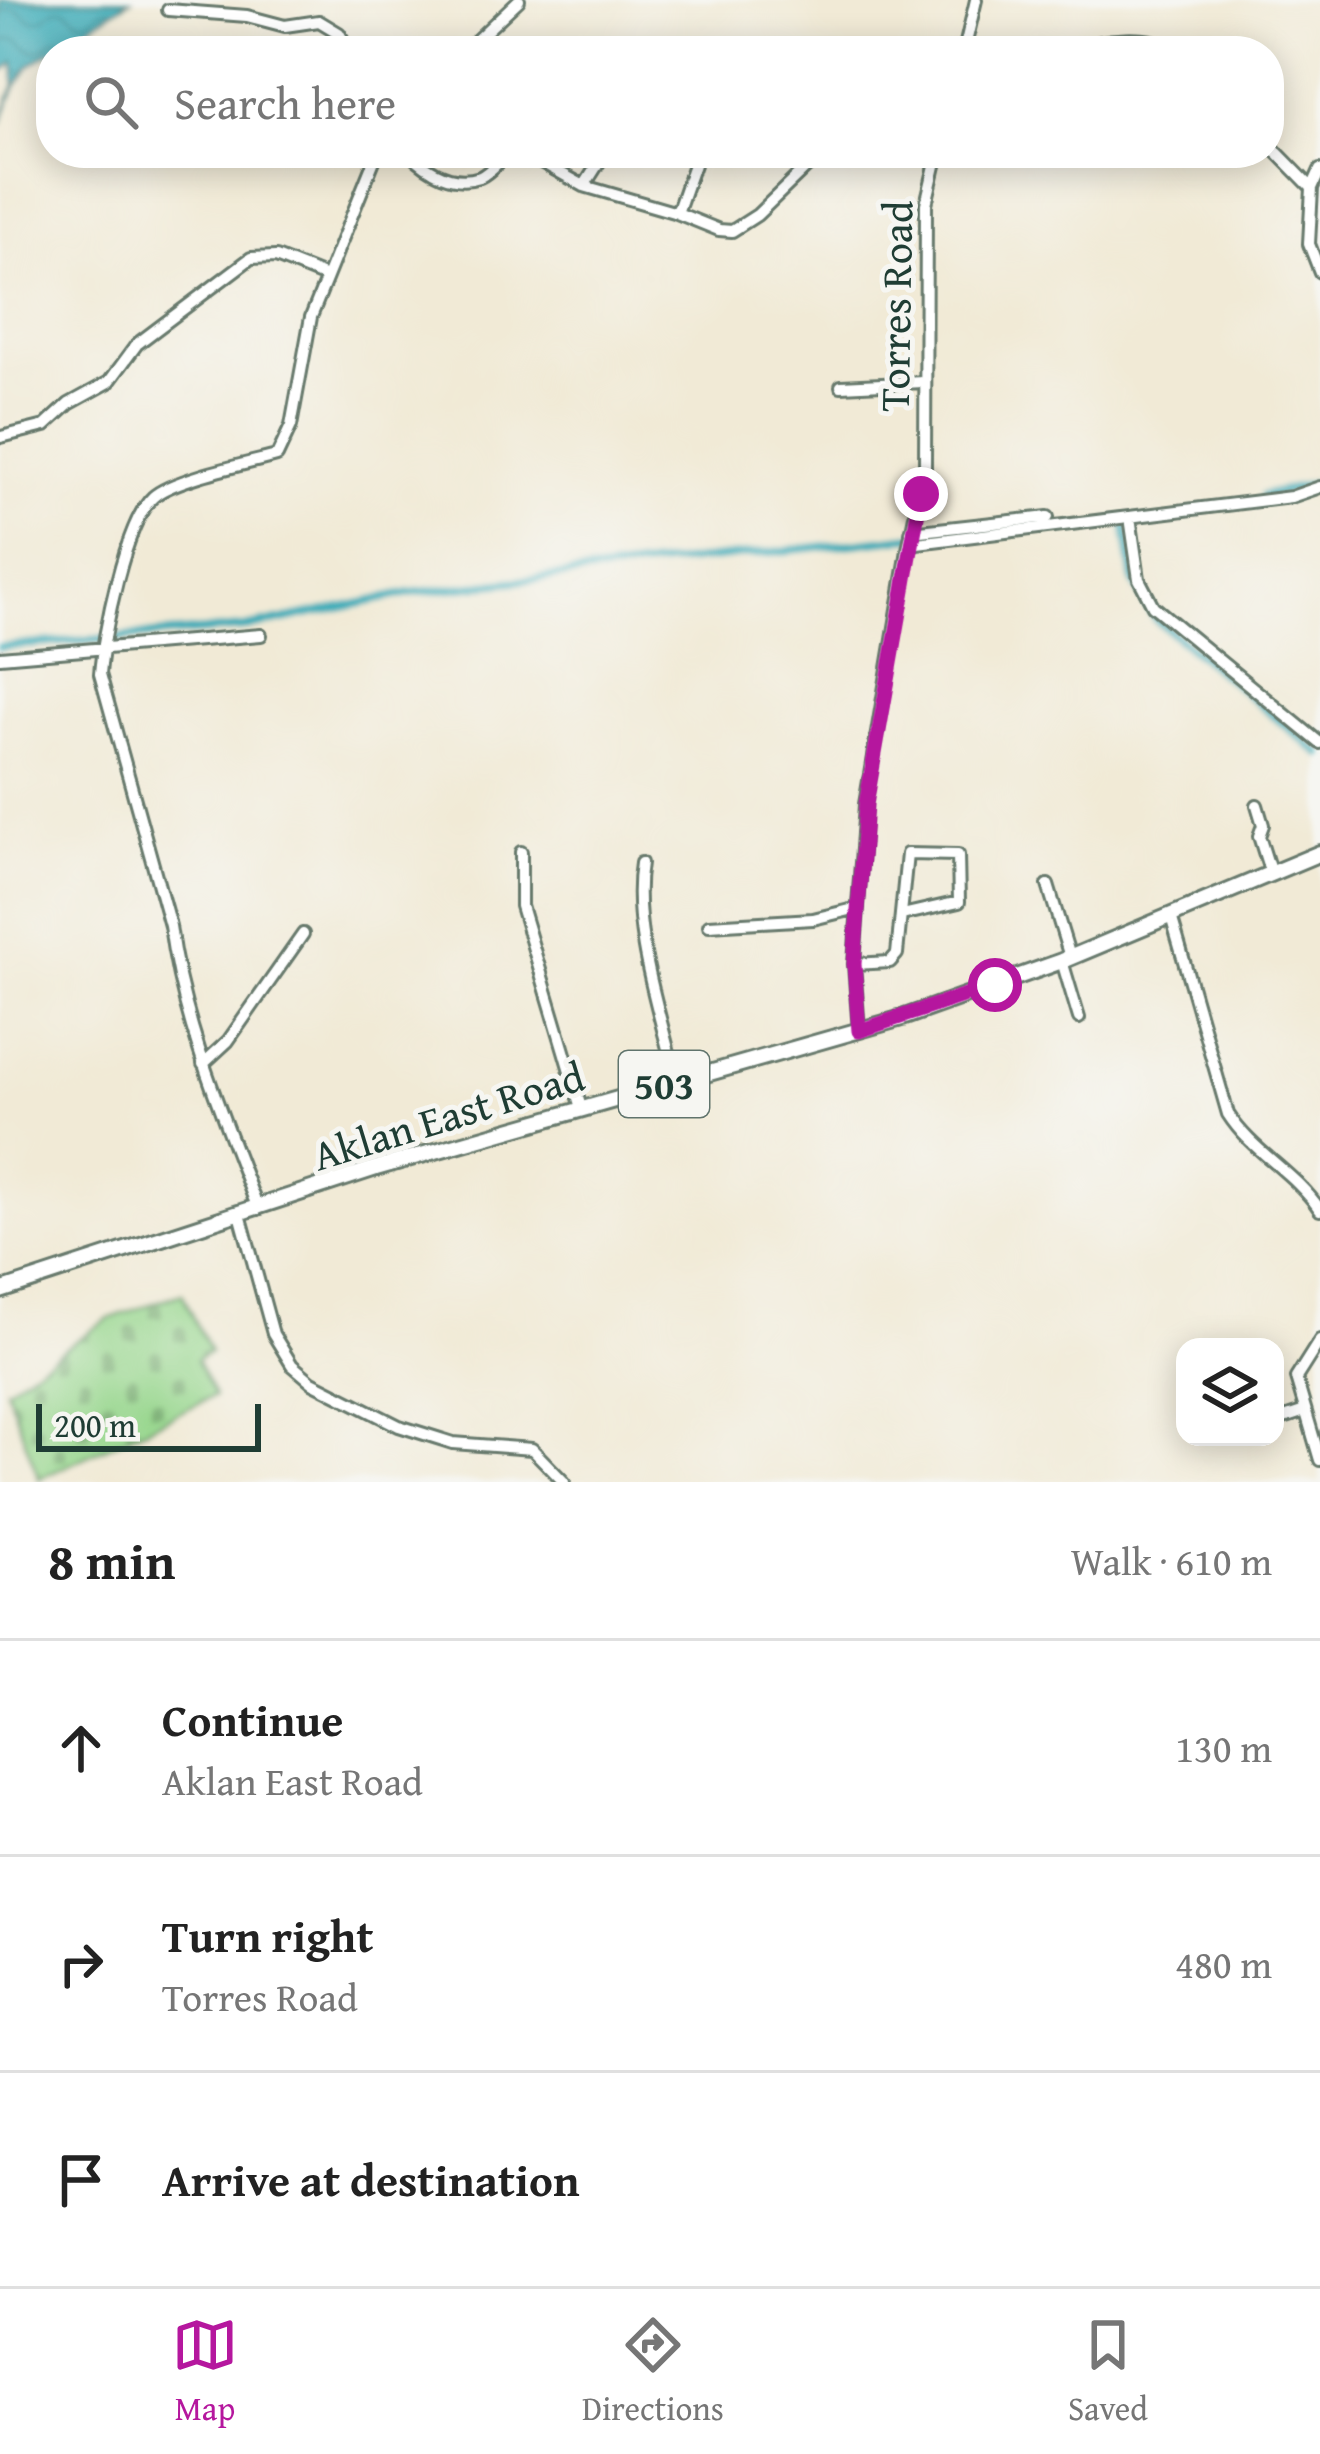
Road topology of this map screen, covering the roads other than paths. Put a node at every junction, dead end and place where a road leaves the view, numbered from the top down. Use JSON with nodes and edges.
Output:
{"nodes":[{"id":1,"x":252,"y":0,"type":"edge"},
{"id":2,"x":519,"y":0,"type":"edge"},
{"id":3,"x":976,"y":0,"type":"edge"},
{"id":4,"x":168,"y":10,"type":"dead end"},
{"id":5,"x":247,"y":16,"type":"junction"},
{"id":6,"x":338,"y":36,"type":"edge"},
{"id":7,"x":481,"y":36,"type":"edge"},
{"id":8,"x":968,"y":36,"type":"edge"},
{"id":9,"x":1284,"y":159,"type":"edge"},
{"id":10,"x":371,"y":168,"type":"edge"},
{"id":11,"x":427,"y":168,"type":"edge"},
{"id":12,"x":491,"y":168,"type":"edge"},
{"id":13,"x":552,"y":168,"type":"edge"},
{"id":14,"x":595,"y":168,"type":"edge"},
{"id":15,"x":693,"y":168,"type":"edge"},
{"id":16,"x":806,"y":168,"type":"edge"},
{"id":17,"x":934,"y":168,"type":"edge"},
{"id":18,"x":1320,"y":170,"type":"edge"},
{"id":19,"x":584,"y":186,"type":"junction"},
{"id":20,"x":1312,"y":188,"type":"junction"},
{"id":21,"x":677,"y":213,"type":"junction"},
{"id":22,"x":1320,"y":272,"type":"edge"},
{"id":23,"x":326,"y":277,"type":"junction"},
{"id":24,"x":923,"y":382,"type":"junction"},
{"id":25,"x":841,"y":386,"type":"dead end"},
{"id":26,"x":1,"y":436,"type":"edge"},
{"id":27,"x":1320,"y":488,"type":"edge"},
{"id":28,"x":1048,"y":517,"type":"dead end"},
{"id":29,"x":1130,"y":517,"type":"junction"},
{"id":30,"x":910,"y":538,"type":"junction"},
{"id":31,"x":260,"y":635,"type":"dead end"},
{"id":32,"x":102,"y":644,"type":"junction"},
{"id":33,"x":0,"y":657,"type":"edge"},
{"id":34,"x":1320,"y":743,"type":"edge"},
{"id":35,"x":1257,"y":805,"type":"dead end"},
{"id":36,"x":521,"y":852,"type":"dead end"},
{"id":37,"x":1320,"y":854,"type":"edge"},
{"id":38,"x":641,"y":862,"type":"dead end"},
{"id":39,"x":1271,"y":874,"type":"junction"},
{"id":40,"x":1048,"y":885,"type":"dead end"},
{"id":41,"x":858,"y":908,"type":"junction"},
{"id":42,"x":902,"y":915,"type":"junction"},
{"id":43,"x":1171,"y":916,"type":"junction"},
{"id":44,"x":709,"y":925,"type":"dead end"},
{"id":45,"x":303,"y":934,"type":"dead end"},
{"id":46,"x":1066,"y":959,"type":"junction"},
{"id":47,"x":854,"y":964,"type":"junction"},
{"id":48,"x":1079,"y":1018,"type":"dead end"},
{"id":49,"x":859,"y":1031,"type":"junction"},
{"id":50,"x":203,"y":1064,"type":"junction"},
{"id":51,"x":676,"y":1081,"type":"junction"},
{"id":52,"x":580,"y":1108,"type":"junction"},
{"id":53,"x":258,"y":1209,"type":"junction"},
{"id":54,"x":1320,"y":1210,"type":"edge"},
{"id":55,"x":240,"y":1214,"type":"junction"},
{"id":56,"x":0,"y":1291,"type":"edge"},
{"id":57,"x":1320,"y":1340,"type":"edge"},
{"id":58,"x":1305,"y":1411,"type":"junction"},
{"id":59,"x":1284,"y":1418,"type":"edge"},
{"id":60,"x":1320,"y":1460,"type":"edge"},
{"id":61,"x":564,"y":1482,"type":"edge"}],
"edges":[{"from":1,"to":5,"type":"street"},
{"from":2,"to":7,"type":"street"},
{"from":3,"to":8,"type":"street"},
{"from":4,"to":5,"type":"street"},
{"from":5,"to":6,"type":"street"},
{"from":9,"to":20,"type":"street"},
{"from":10,"to":23,"type":"street"},
{"from":11,"to":12,"type":"street"},
{"from":13,"to":19,"type":"street"},
{"from":14,"to":19,"type":"street"},
{"from":15,"to":21,"type":"street"},
{"from":16,"to":21,"type":"street"},
{"from":17,"to":24,"type":"street","name":"Torres Road"},
{"from":18,"to":20,"type":"street"},
{"from":19,"to":21,"type":"street"},
{"from":20,"to":22,"type":"street"},
{"from":23,"to":26,"type":"street"},
{"from":23,"to":32,"type":"street"},
{"from":24,"to":25,"type":"street"},
{"from":24,"to":30,"type":"street","name":"Torres Road"},
{"from":27,"to":29,"type":"street"},
{"from":28,"to":30,"type":"street"},
{"from":29,"to":30,"type":"street"},
{"from":29,"to":34,"type":"street"},
{"from":30,"to":41,"type":"street","name":"Torres Road"},
{"from":31,"to":32,"type":"street"},
{"from":32,"to":33,"type":"street"},
{"from":32,"to":50,"type":"street"},
{"from":35,"to":39,"type":"street"},
{"from":36,"to":52,"type":"street"},
{"from":37,"to":39,"type":"main road","name":"Aklan East Road","number":"503"},
{"from":38,"to":51,"type":"street"},
{"from":39,"to":43,"type":"main road","name":"Aklan East Road","number":"503"},
{"from":40,"to":46,"type":"street"},
{"from":41,"to":44,"type":"street"},
{"from":41,"to":47,"type":"street","name":"Torres Road"},
{"from":42,"to":42,"type":"street"},
{"from":42,"to":47,"type":"street"},
{"from":43,"to":46,"type":"main road","name":"Aklan East Road","number":"503"},
{"from":43,"to":54,"type":"street"},
{"from":45,"to":50,"type":"street"},
{"from":46,"to":48,"type":"street"},
{"from":46,"to":49,"type":"main road","name":"Aklan East Road","number":"503"},
{"from":47,"to":49,"type":"street","name":"Torres Road"},
{"from":49,"to":51,"type":"main road","name":"Aklan East Road","number":"503"},
{"from":50,"to":53,"type":"street"},
{"from":51,"to":52,"type":"main road","name":"Aklan East Road","number":"503"},
{"from":52,"to":53,"type":"main road","name":"Aklan East Road","number":"503"},
{"from":53,"to":55,"type":"main road","name":"Aklan East Road","number":"503"},
{"from":55,"to":56,"type":"main road","name":"Aklan East Road","number":"503"},
{"from":55,"to":61,"type":"street"},
{"from":57,"to":58,"type":"street"},
{"from":58,"to":59,"type":"street"},
{"from":58,"to":60,"type":"street"}]}
